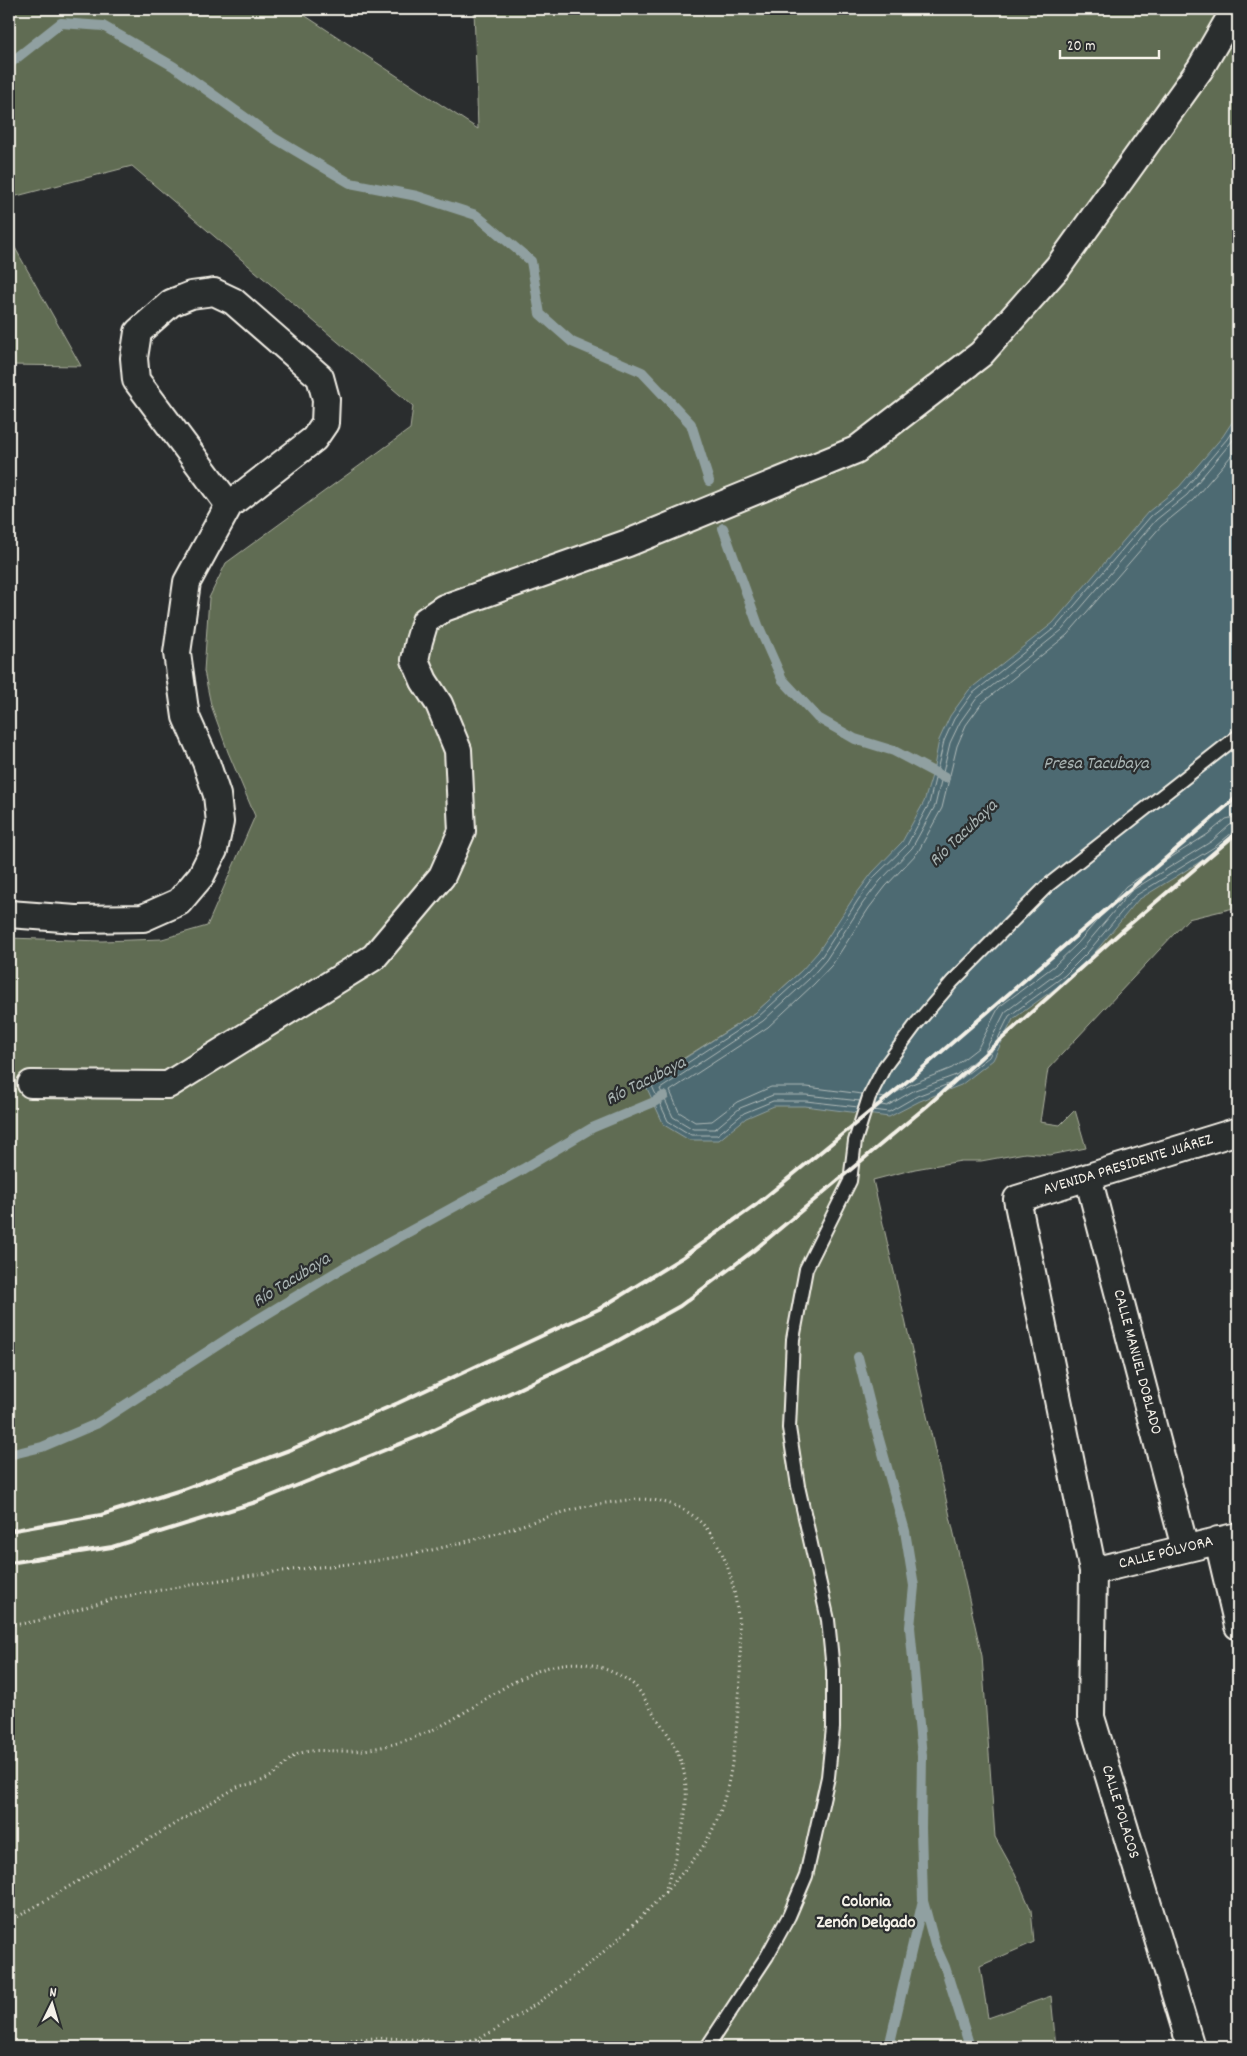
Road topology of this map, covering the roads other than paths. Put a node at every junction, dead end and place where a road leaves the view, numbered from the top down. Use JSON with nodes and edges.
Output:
{"nodes":[{"id":1,"x":1235,"y":9,"type":"edge"},
{"id":2,"x":229,"y":505,"type":"junction"},
{"id":3,"x":1238,"y":736,"type":"edge"},
{"id":4,"x":9,"y":914,"type":"edge"},
{"id":5,"x":31,"y":1084,"type":"dead end"},
{"id":6,"x":1238,"y":1131,"type":"edge"},
{"id":7,"x":1088,"y":1177,"type":"junction"},
{"id":8,"x":1017,"y":1199,"type":"joint"},
{"id":9,"x":1228,"y":1538,"type":"edge"},
{"id":10,"x":1185,"y":1548,"type":"junction"},
{"id":11,"x":1093,"y":1571,"type":"junction"},
{"id":12,"x":1238,"y":1626,"type":"edge"},
{"id":13,"x":707,"y":2047,"type":"edge"},
{"id":14,"x":1191,"y":2047,"type":"edge"}],
"edges":[{"from":1,"to":5,"type":"street"},
{"from":2,"to":2,"type":"street"},
{"from":2,"to":4,"type":"street"},
{"from":3,"to":13,"type":"lane"},
{"from":6,"to":7,"type":"street","name":"AVENIDA PRESIDENTE JUÁREZ"},
{"from":7,"to":8,"type":"street","name":"AVENIDA PRESIDENTE JUÁREZ"},
{"from":7,"to":10,"type":"street","name":"CALLE MANUEL DOBLADO"},
{"from":8,"to":11,"type":"street","name":"CALLE POLACOS"},
{"from":9,"to":10,"type":"street","name":"CALLE PÓLVORA"},
{"from":9,"to":12,"type":"street"},
{"from":10,"to":11,"type":"street","name":"CALLE PÓLVORA"},
{"from":11,"to":14,"type":"street","name":"CALLE POLACOS"}]}
